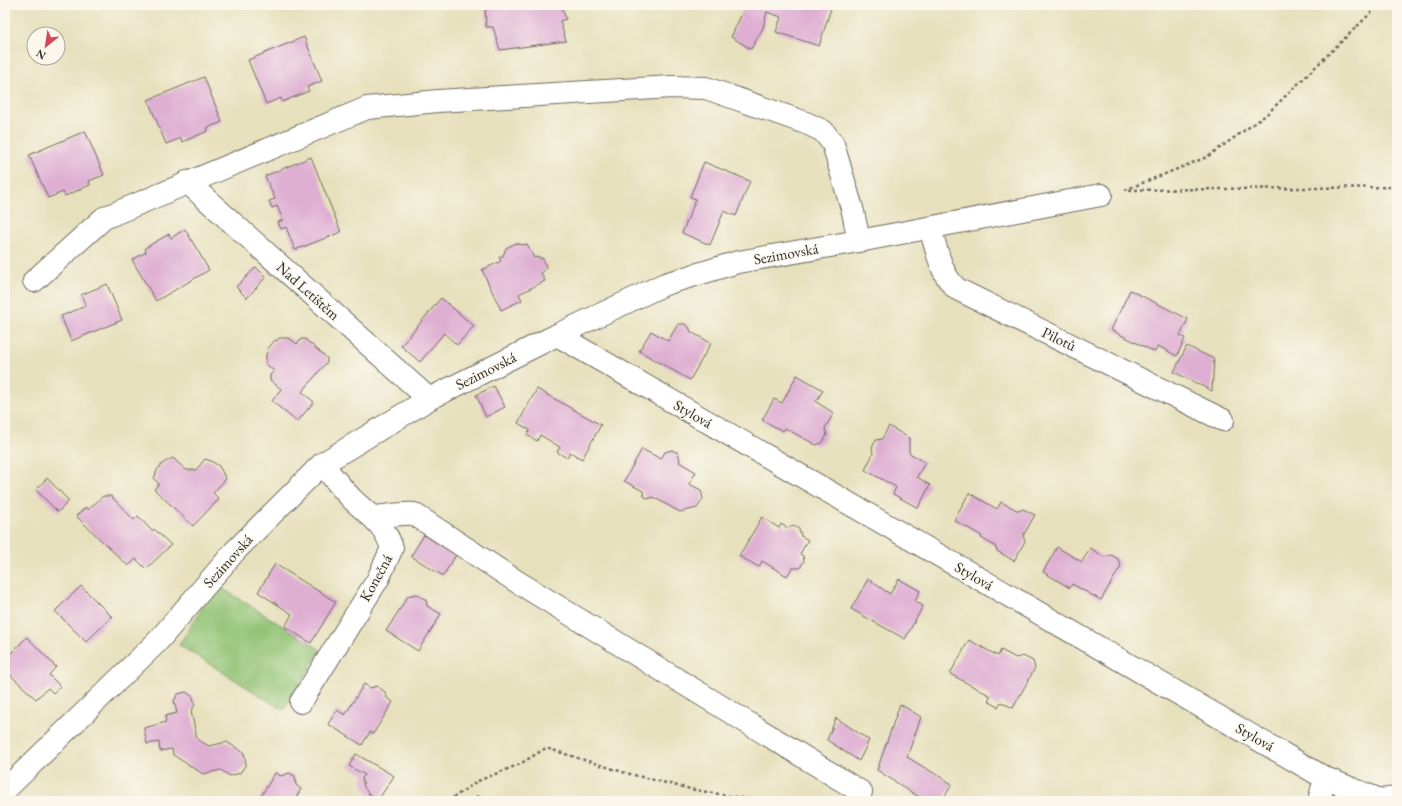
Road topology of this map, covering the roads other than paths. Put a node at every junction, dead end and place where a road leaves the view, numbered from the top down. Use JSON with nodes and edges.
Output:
{"nodes":[{"id":1,"x":188,"y":182,"type":"junction"},
{"id":2,"x":1101,"y":195,"type":"road end"},
{"id":3,"x":930,"y":228,"type":"junction"},
{"id":4,"x":859,"y":241,"type":"junction"},
{"id":5,"x":34,"y":281,"type":"dead end"},
{"id":6,"x":556,"y":335,"type":"junction"},
{"id":7,"x":429,"y":399,"type":"junction"},
{"id":8,"x":1223,"y":420,"type":"dead end"},
{"id":9,"x":322,"y":464,"type":"junction"},
{"id":10,"x":374,"y":517,"type":"junction"},
{"id":11,"x":301,"y":702,"type":"dead end"},
{"id":12,"x":1325,"y":778,"type":"junction"},
{"id":13,"x":5,"y":790,"type":"edge"},
{"id":14,"x":861,"y":792,"type":"dead end"},
{"id":15,"x":1397,"y":798,"type":"edge"},
{"id":16,"x":1319,"y":801,"type":"edge"}],
"edges":[{"from":1,"to":4,"type":"street"},
{"from":1,"to":5,"type":"street"},
{"from":1,"to":7,"type":"street","name":"Nad Letištěm"},
{"from":2,"to":3,"type":"street","name":"Sezimovská"},
{"from":3,"to":4,"type":"street","name":"Sezimovská"},
{"from":3,"to":8,"type":"street","name":"Pilotů"},
{"from":4,"to":6,"type":"street","name":"Sezimovská"},
{"from":6,"to":7,"type":"street","name":"Sezimovská"},
{"from":6,"to":12,"type":"street","name":"Stylová"},
{"from":7,"to":9,"type":"street","name":"Sezimovská"},
{"from":9,"to":10,"type":"street","name":"Konečná"},
{"from":9,"to":13,"type":"street","name":"Sezimovská"},
{"from":10,"to":11,"type":"street","name":"Konečná"},
{"from":10,"to":14,"type":"street"},
{"from":12,"to":15,"type":"street","name":"Stylová"},
{"from":12,"to":16,"type":"street"}]}
